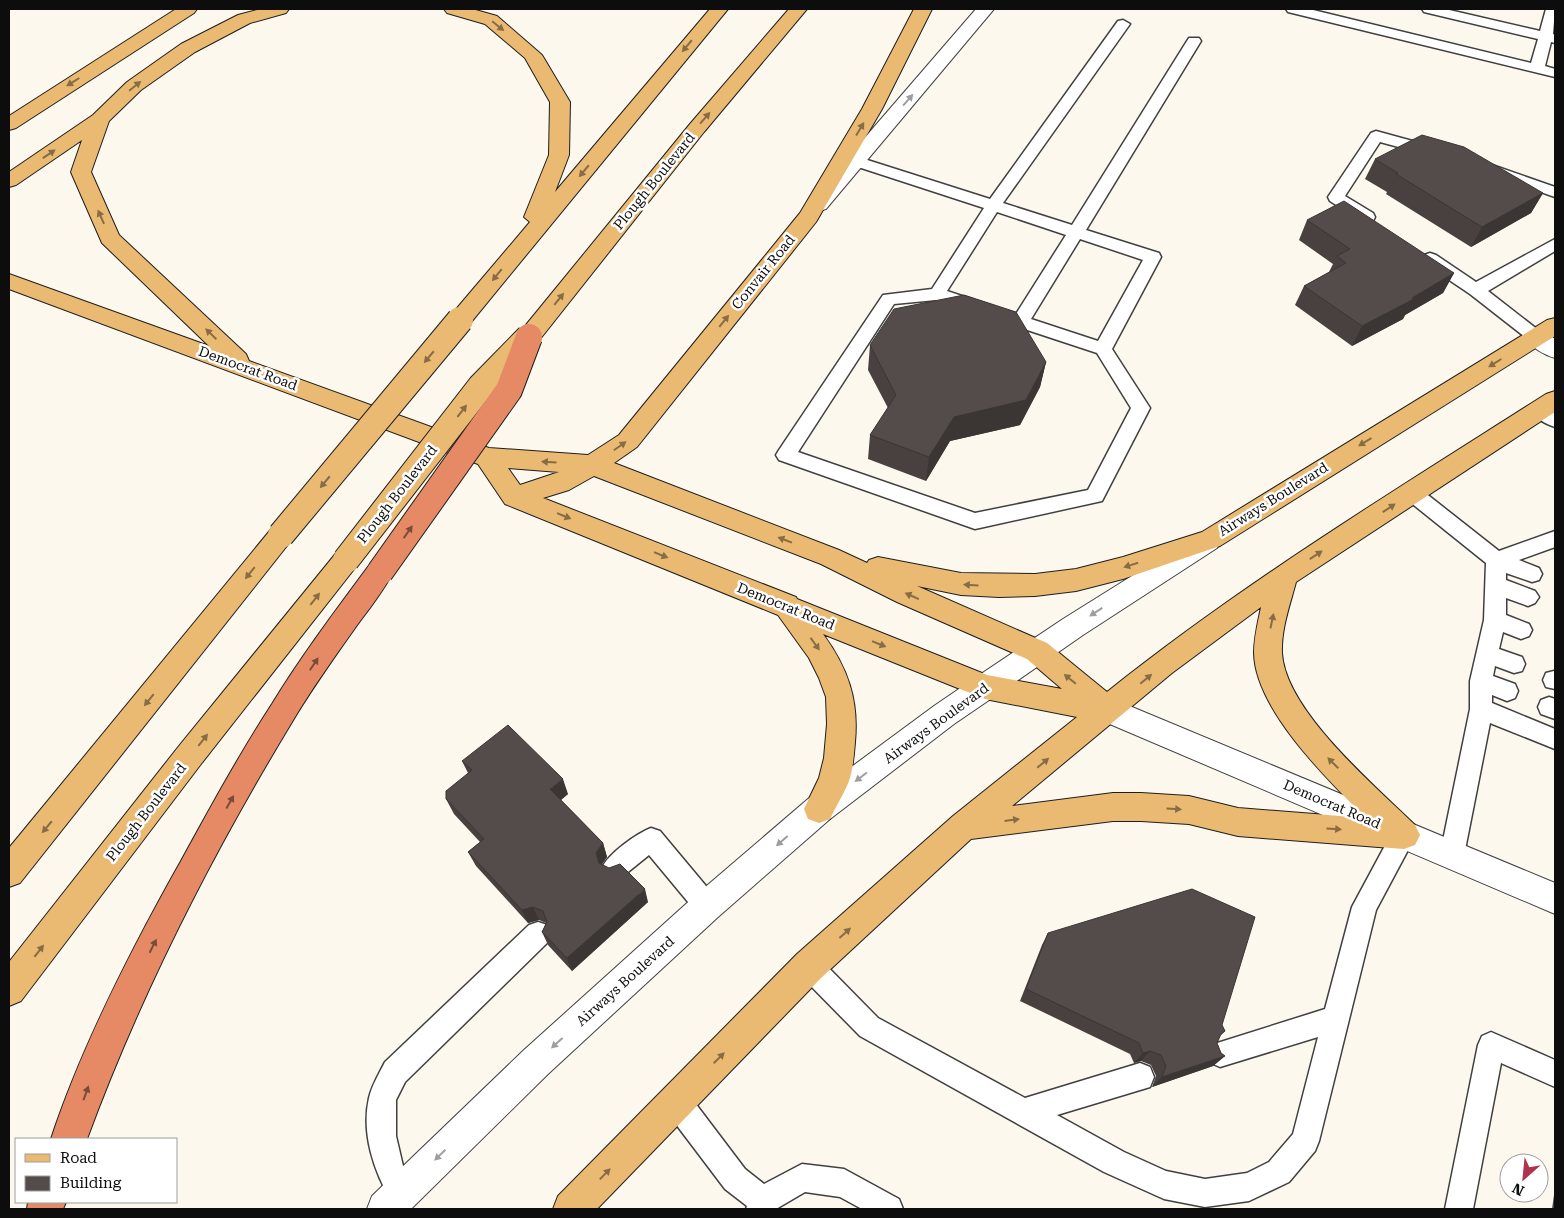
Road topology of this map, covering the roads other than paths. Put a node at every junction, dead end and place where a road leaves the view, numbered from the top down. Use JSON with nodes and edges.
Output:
{"nodes":[{"id":1,"x":188,"y":9,"type":"edge"},
{"id":2,"x":280,"y":9,"type":"edge"},
{"id":3,"x":453,"y":9,"type":"edge"},
{"id":4,"x":719,"y":9,"type":"edge"},
{"id":5,"x":798,"y":9,"type":"edge"},
{"id":6,"x":923,"y":9,"type":"edge"},
{"id":7,"x":984,"y":9,"type":"edge"},
{"id":8,"x":1293,"y":9,"type":"edge"},
{"id":9,"x":1429,"y":9,"type":"edge"},
{"id":10,"x":1554,"y":9,"type":"edge"},
{"id":11,"x":1123,"y":24,"type":"dead end"},
{"id":12,"x":1550,"y":38,"type":"edge"},
{"id":13,"x":1194,"y":41,"type":"dead end"},
{"id":14,"x":1537,"y":68,"type":"junction"},
{"id":15,"x":1555,"y":73,"type":"edge"},
{"id":16,"x":100,"y":120,"type":"junction"},
{"id":17,"x":11,"y":121,"type":"edge"},
{"id":18,"x":1443,"y":154,"type":"edge"},
{"id":19,"x":855,"y":161,"type":"junction"},
{"id":20,"x":1481,"y":166,"type":"edge"},
{"id":21,"x":9,"y":181,"type":"edge"},
{"id":22,"x":1555,"y":192,"type":"edge"},
{"id":23,"x":994,"y":205,"type":"junction"},
{"id":24,"x":808,"y":216,"type":"junction"},
{"id":25,"x":1377,"y":224,"type":"edge"},
{"id":26,"x":1075,"y":231,"type":"junction"},
{"id":27,"x":528,"y":237,"type":"junction"},
{"id":28,"x":1555,"y":244,"type":"edge"},
{"id":29,"x":1418,"y":251,"type":"edge"},
{"id":30,"x":9,"y":281,"type":"edge"},
{"id":31,"x":1476,"y":290,"type":"junction"},
{"id":32,"x":937,"y":294,"type":"junction"},
{"id":33,"x":1020,"y":322,"type":"junction"},
{"id":34,"x":529,"y":337,"type":"junction"},
{"id":35,"x":1549,"y":338,"type":"edge"},
{"id":36,"x":1103,"y":349,"type":"junction"},
{"id":37,"x":246,"y":368,"type":"junction"},
{"id":38,"x":1550,"y":410,"type":"edge"},
{"id":39,"x":487,"y":458,"type":"junction"},
{"id":40,"x":592,"y":465,"type":"junction"},
{"id":41,"x":1412,"y":492,"type":"junction"},
{"id":42,"x":514,"y":497,"type":"junction"},
{"id":43,"x":1211,"y":539,"type":"junction"},
{"id":44,"x":1555,"y":539,"type":"edge"},
{"id":45,"x":830,"y":557,"type":"junction"},
{"id":46,"x":1496,"y":560,"type":"junction"},
{"id":47,"x":1532,"y":574,"type":"dead end"},
{"id":48,"x":1284,"y":576,"type":"junction"},
{"id":49,"x":1495,"y":585,"type":"junction"},
{"id":50,"x":1528,"y":597,"type":"dead end"},
{"id":51,"x":786,"y":605,"type":"junction"},
{"id":52,"x":1495,"y":620,"type":"junction"},
{"id":53,"x":1521,"y":630,"type":"dead end"},
{"id":54,"x":1037,"y":651,"type":"junction"},
{"id":55,"x":1488,"y":654,"type":"junction"},
{"id":56,"x":1514,"y":664,"type":"dead end"},
{"id":57,"x":1481,"y":680,"type":"junction"},
{"id":58,"x":985,"y":687,"type":"junction"},
{"id":59,"x":1507,"y":691,"type":"dead end"},
{"id":60,"x":1481,"y":709,"type":"junction"},
{"id":61,"x":1108,"y":710,"type":"junction"},
{"id":62,"x":1555,"y":738,"type":"edge"},
{"id":63,"x":819,"y":809,"type":"junction"},
{"id":64,"x":964,"y":826,"type":"junction"},
{"id":65,"x":1404,"y":835,"type":"junction"},
{"id":66,"x":1452,"y":855,"type":"junction"},
{"id":67,"x":614,"y":868,"type":"edge"},
{"id":68,"x":9,"y":872,"type":"edge"},
{"id":69,"x":1555,"y":900,"type":"edge"},
{"id":70,"x":707,"y":906,"type":"junction"},
{"id":71,"x":538,"y":934,"type":"edge"},
{"id":72,"x":809,"y":966,"type":"junction"},
{"id":73,"x":9,"y":990,"type":"edge"},
{"id":74,"x":1335,"y":1019,"type":"junction"},
{"id":75,"x":1220,"y":1054,"type":"edge"},
{"id":76,"x":1555,"y":1074,"type":"edge"},
{"id":77,"x":1140,"y":1077,"type":"dead end"},
{"id":78,"x":676,"y":1101,"type":"junction"},
{"id":79,"x":1023,"y":1112,"type":"junction"},
{"id":80,"x":70,"y":1138,"type":"edge"},
{"id":81,"x":400,"y":1204,"type":"edge"},
{"id":82,"x":761,"y":1205,"type":"edge"},
{"id":83,"x":572,"y":1209,"type":"edge"},
{"id":84,"x":889,"y":1209,"type":"edge"},
{"id":85,"x":1459,"y":1209,"type":"edge"}],
"edges":[{"from":1,"to":17,"type":"main road","one_way":true},
{"from":16,"to":2,"type":"main road","one_way":true},
{"from":3,"to":27,"type":"main road","one_way":true},
{"from":4,"to":27,"type":"main road","one_way":true},
{"from":34,"to":5,"type":"main road","name":"Plough Boulevard","one_way":true},
{"from":24,"to":6,"type":"main road","one_way":true},
{"from":19,"to":7,"type":"street","name":"Convair Road","one_way":true},
{"from":8,"to":14,"type":"lane"},
{"from":9,"to":12,"type":"lane"},
{"from":10,"to":12,"type":"lane"},
{"from":11,"to":23,"type":"lane"},
{"from":12,"to":14,"type":"lane"},
{"from":13,"to":26,"type":"lane"},
{"from":14,"to":15,"type":"lane"},
{"from":21,"to":16,"type":"main road","one_way":true},
{"from":37,"to":16,"type":"main road","one_way":true},
{"from":18,"to":25,"type":"lane"},
{"from":19,"to":23,"type":"lane"},
{"from":19,"to":24,"type":"street","name":"Convair Road"},
{"from":20,"to":22,"type":"lane"},
{"from":23,"to":26,"type":"lane"},
{"from":23,"to":32,"type":"lane"},
{"from":40,"to":24,"type":"main road","name":"Convair Road","one_way":true},
{"from":26,"to":33,"type":"lane"},
{"from":26,"to":36,"type":"lane"},
{"from":27,"to":68,"type":"main road","one_way":true,"bridge":true},
{"from":28,"to":31,"type":"lane"},
{"from":29,"to":31,"type":"lane"},
{"from":30,"to":37,"type":"main road","name":"Democrat Road"},
{"from":31,"to":35,"type":"lane"},
{"from":32,"to":33,"type":"lane"},
{"from":32,"to":36,"type":"lane"},
{"from":33,"to":36,"type":"lane"},
{"from":73,"to":34,"type":"main road","name":"Plough Boulevard","one_way":true,"bridge":true},
{"from":80,"to":34,"type":"highway","one_way":true,"bridge":true},
{"from":35,"to":43,"type":"main road","name":"Airways Boulevard","one_way":true},
{"from":37,"to":39,"type":"main road","name":"Democrat Road"},
{"from":38,"to":41,"type":"main road"},
{"from":40,"to":39,"type":"main road","name":"Democrat Road","one_way":true},
{"from":39,"to":42,"type":"main road"},
{"from":40,"to":42,"type":"main road","name":"Convair Road"},
{"from":45,"to":40,"type":"main road","name":"Democrat Road","one_way":true},
{"from":41,"to":46,"type":"lane"},
{"from":48,"to":41,"type":"main road","one_way":true},
{"from":42,"to":51,"type":"main road","name":"Democrat Road","one_way":true},
{"from":43,"to":45,"type":"main road","one_way":true},
{"from":43,"to":54,"type":"street","name":"Airways Boulevard","one_way":true},
{"from":44,"to":46,"type":"lane"},
{"from":54,"to":45,"type":"main road","name":"Democrat Road","one_way":true},
{"from":46,"to":47,"type":"lane"},
{"from":46,"to":49,"type":"lane"},
{"from":61,"to":48,"type":"main road","one_way":true},
{"from":65,"to":48,"type":"main road","one_way":true},
{"from":49,"to":50,"type":"lane"},
{"from":49,"to":52,"type":"lane"},
{"from":51,"to":58,"type":"main road","name":"Democrat Road","one_way":true},
{"from":51,"to":63,"type":"main road","one_way":true},
{"from":52,"to":53,"type":"lane"},
{"from":52,"to":55,"type":"lane"},
{"from":54,"to":58,"type":"street","name":"Airways Boulevard"},
{"from":61,"to":54,"type":"main road","name":"Democrat Road","one_way":true},
{"from":55,"to":56,"type":"lane"},
{"from":55,"to":57,"type":"lane"},
{"from":57,"to":59,"type":"lane"},
{"from":57,"to":60,"type":"lane"},
{"from":58,"to":61,"type":"main road","name":"Democrat Road"},
{"from":58,"to":63,"type":"street","name":"Airways Boulevard","one_way":true},
{"from":60,"to":62,"type":"lane"},
{"from":60,"to":66,"type":"lane"},
{"from":64,"to":61,"type":"main road","one_way":true},
{"from":61,"to":65,"type":"street","name":"Democrat Road"},
{"from":63,"to":70,"type":"street","name":"Airways Boulevard","one_way":true},
{"from":64,"to":65,"type":"main road","one_way":true},
{"from":72,"to":64,"type":"main road","one_way":true},
{"from":65,"to":66,"type":"street","name":"Democrat Road"},
{"from":65,"to":74,"type":"lane"},
{"from":66,"to":69,"type":"street","name":"Democrat Road"},
{"from":67,"to":70,"type":"lane"},
{"from":70,"to":81,"type":"street","name":"Airways Boulevard","one_way":true},
{"from":71,"to":81,"type":"lane"},
{"from":78,"to":72,"type":"main road","one_way":true},
{"from":72,"to":79,"type":"lane"},
{"from":74,"to":75,"type":"lane"},
{"from":74,"to":79,"type":"lane"},
{"from":76,"to":85,"type":"lane"},
{"from":77,"to":79,"type":"lane"},
{"from":78,"to":82,"type":"lane"},
{"from":83,"to":78,"type":"main road","one_way":true},
{"from":82,"to":84,"type":"lane"}]}
